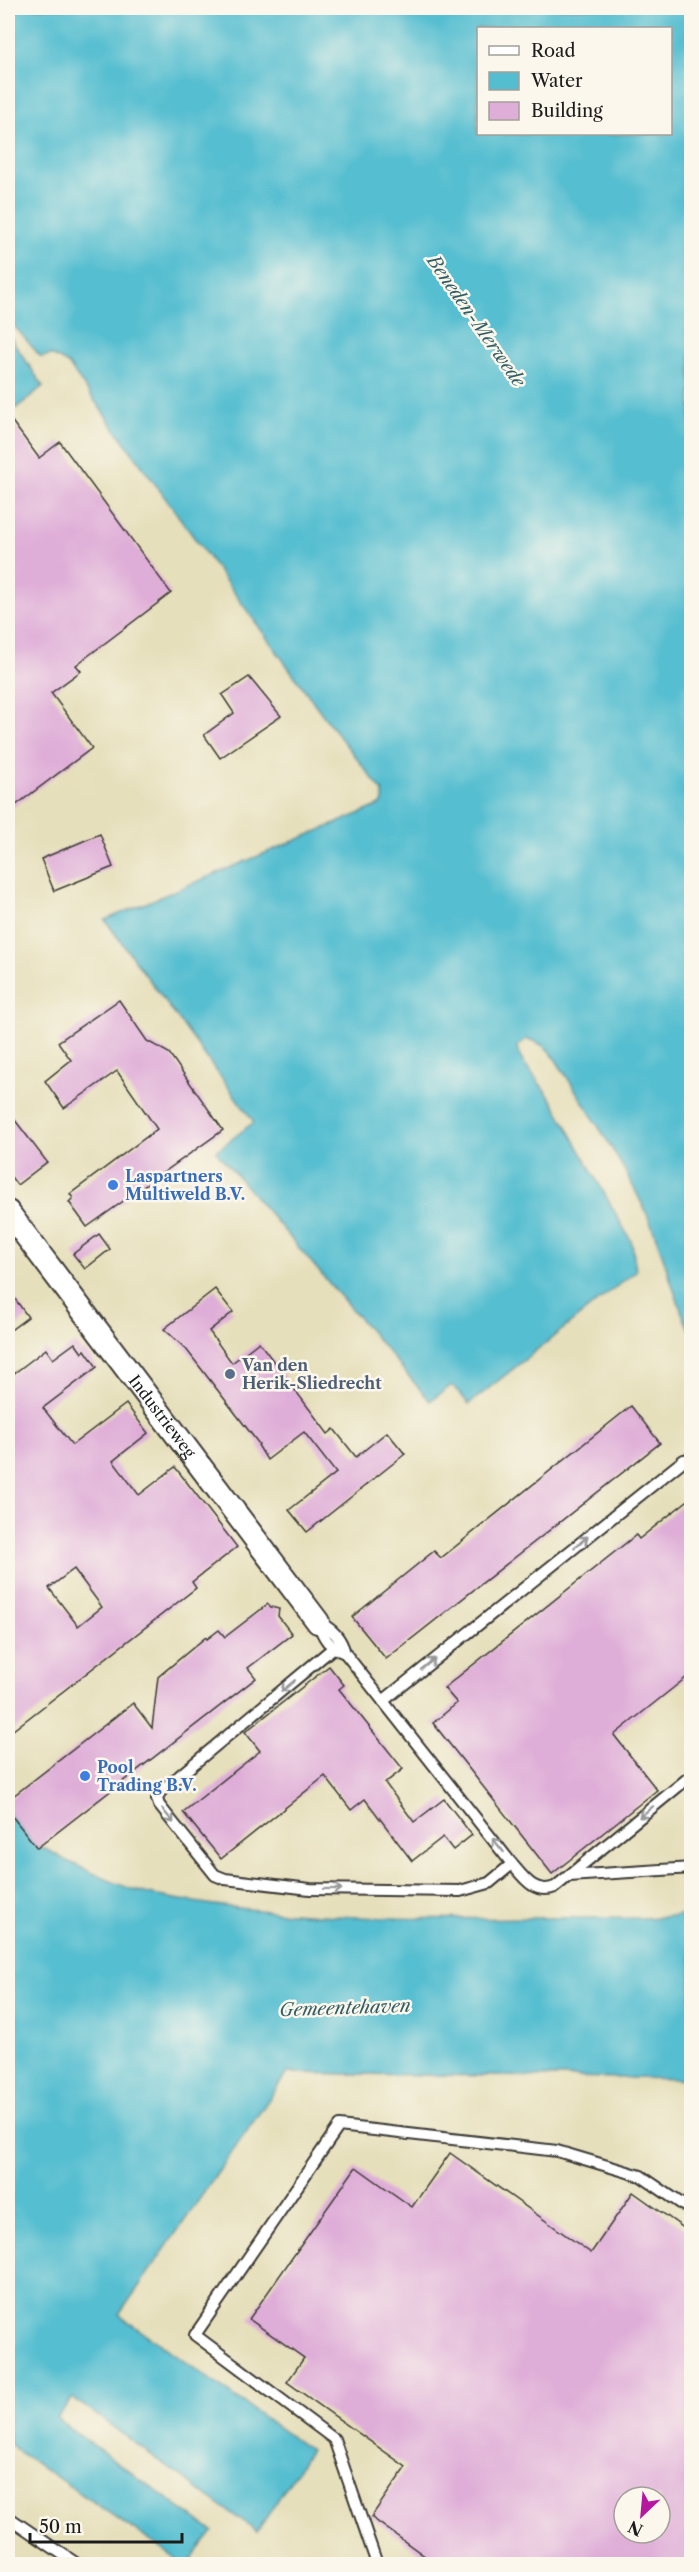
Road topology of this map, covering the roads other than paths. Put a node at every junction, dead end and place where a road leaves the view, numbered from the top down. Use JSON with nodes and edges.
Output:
{"nodes":[{"id":1,"x":8,"y":1212,"type":"edge"},
{"id":2,"x":692,"y":1459,"type":"edge"},
{"id":3,"x":318,"y":1622,"type":"junction"},
{"id":4,"x":333,"y":1648,"type":"junction"},
{"id":5,"x":345,"y":1653,"type":"junction"},
{"id":6,"x":382,"y":1701,"type":"junction"},
{"id":7,"x":692,"y":1775,"type":"edge"},
{"id":8,"x":512,"y":1864,"type":"junction"},
{"id":9,"x":692,"y":1868,"type":"edge"},
{"id":10,"x":568,"y":1876,"type":"junction"},
{"id":11,"x":692,"y":2211,"type":"edge"},
{"id":12,"x":8,"y":2517,"type":"edge"},
{"id":13,"x":77,"y":2565,"type":"edge"},
{"id":14,"x":377,"y":2565,"type":"edge"}],
"edges":[{"from":1,"to":3,"type":"street","name":"Industrieweg"},
{"from":6,"to":2,"type":"lane","one_way":true},
{"from":3,"to":4,"type":"lane"},
{"from":3,"to":5,"type":"lane"},
{"from":4,"to":5,"type":"lane"},
{"from":4,"to":8,"type":"lane","one_way":true},
{"from":5,"to":6,"type":"lane"},
{"from":8,"to":6,"type":"lane","one_way":true},
{"from":7,"to":10,"type":"lane","one_way":true},
{"from":8,"to":10,"type":"lane"},
{"from":9,"to":10,"type":"lane"},
{"from":11,"to":14,"type":"lane"},
{"from":12,"to":13,"type":"lane"}]}
